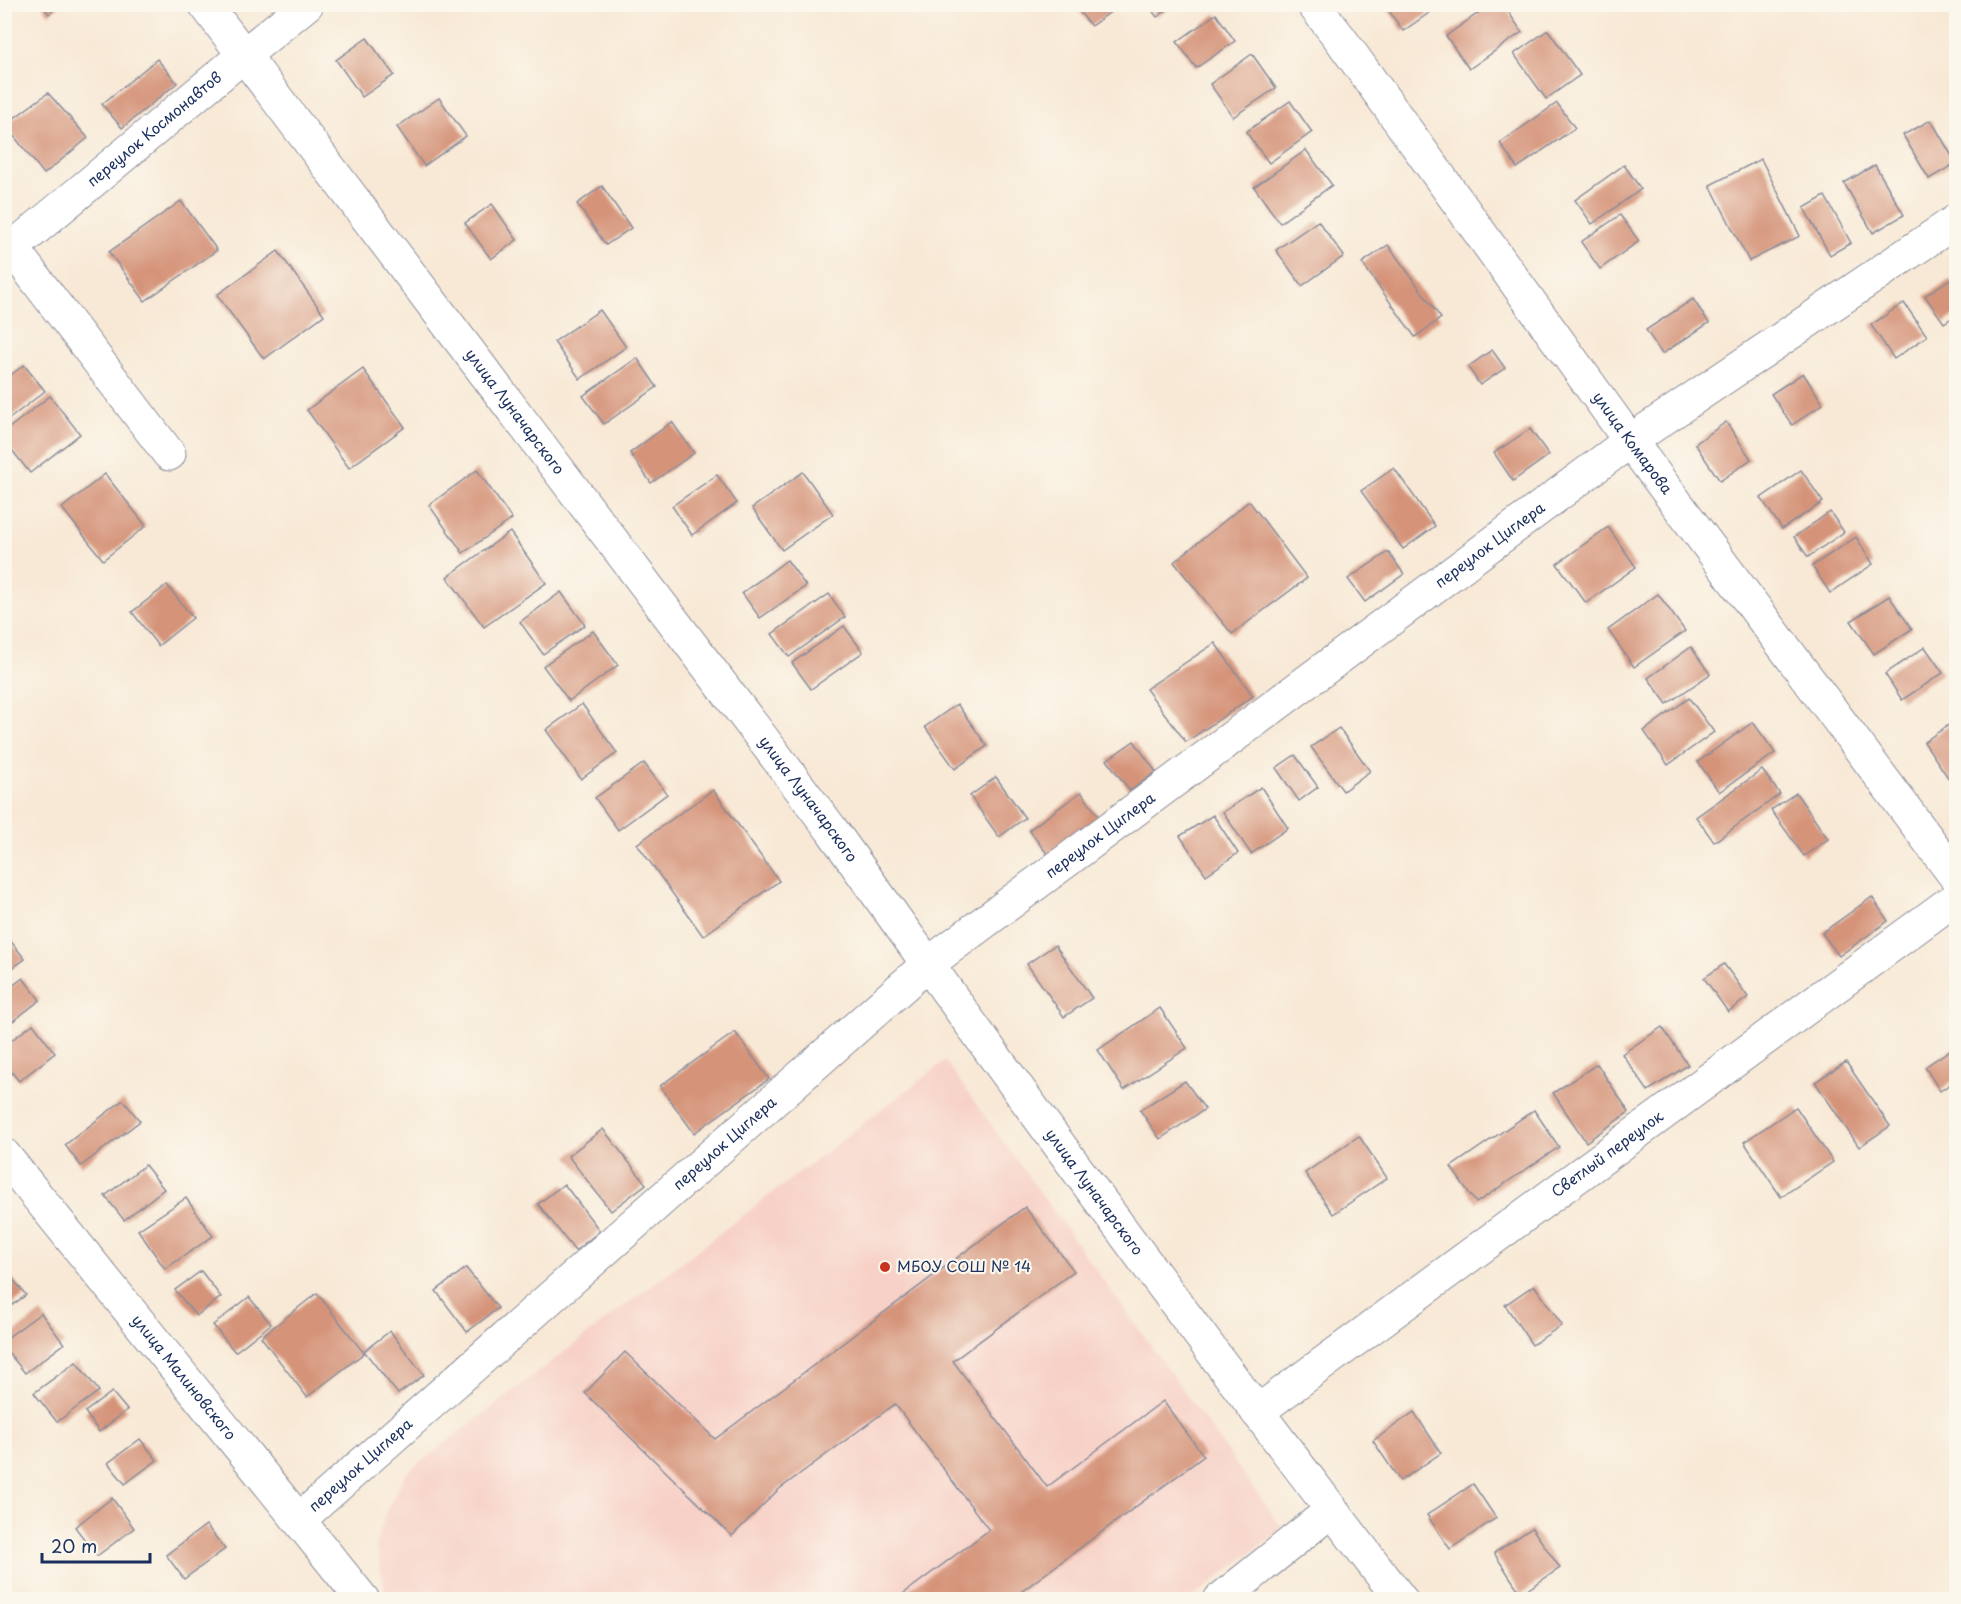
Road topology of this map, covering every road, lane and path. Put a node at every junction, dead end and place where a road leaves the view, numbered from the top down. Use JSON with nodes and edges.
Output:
{"nodes":[{"id":1,"x":205,"y":4,"type":"edge"},
{"id":2,"x":307,"y":4,"type":"edge"},
{"id":3,"x":1313,"y":4,"type":"edge"},
{"id":4,"x":244,"y":55,"type":"junction"},
{"id":5,"x":1956,"y":221,"type":"edge"},
{"id":6,"x":8,"y":251,"type":"edge"},
{"id":7,"x":1630,"y":441,"type":"junction"},
{"id":8,"x":169,"y":454,"type":"dead end"},
{"id":9,"x":1956,"y":877,"type":"edge"},
{"id":10,"x":1956,"y":898,"type":"edge"},
{"id":11,"x":927,"y":964,"type":"junction"},
{"id":12,"x":4,"y":1155,"type":"edge"},
{"id":13,"x":1257,"y":1412,"type":"junction"},
{"id":14,"x":1332,"y":1510,"type":"junction"},
{"id":15,"x":300,"y":1519,"type":"junction"},
{"id":16,"x":363,"y":1599,"type":"edge"},
{"id":17,"x":1220,"y":1599,"type":"edge"},
{"id":18,"x":1401,"y":1599,"type":"edge"}],
"edges":[{"from":1,"to":4,"type":"street","name":"улица Луначарского"},
{"from":2,"to":4,"type":"street","name":"переулок Космонавтов"},
{"from":3,"to":7,"type":"street","name":"улица Комарова"},
{"from":4,"to":6,"type":"street","name":"переулок Космонавтов"},
{"from":4,"to":11,"type":"street","name":"улица Луначарского"},
{"from":5,"to":7,"type":"street","name":"переулок Циглера"},
{"from":6,"to":8,"type":"street"},
{"from":7,"to":9,"type":"street","name":"улица Комарова"},
{"from":7,"to":11,"type":"street","name":"переулок Циглера"},
{"from":10,"to":13,"type":"street","name":"Светлый переулок"},
{"from":11,"to":13,"type":"street","name":"улица Луначарского"},
{"from":11,"to":15,"type":"street","name":"переулок Циглера"},
{"from":12,"to":15,"type":"street","name":"улица Малиновского"},
{"from":13,"to":14,"type":"street","name":"улица Луначарского"},
{"from":14,"to":17,"type":"street"},
{"from":14,"to":18,"type":"street","name":"улица Луначарского"},
{"from":15,"to":16,"type":"street","name":"улица Малиновского"}]}
